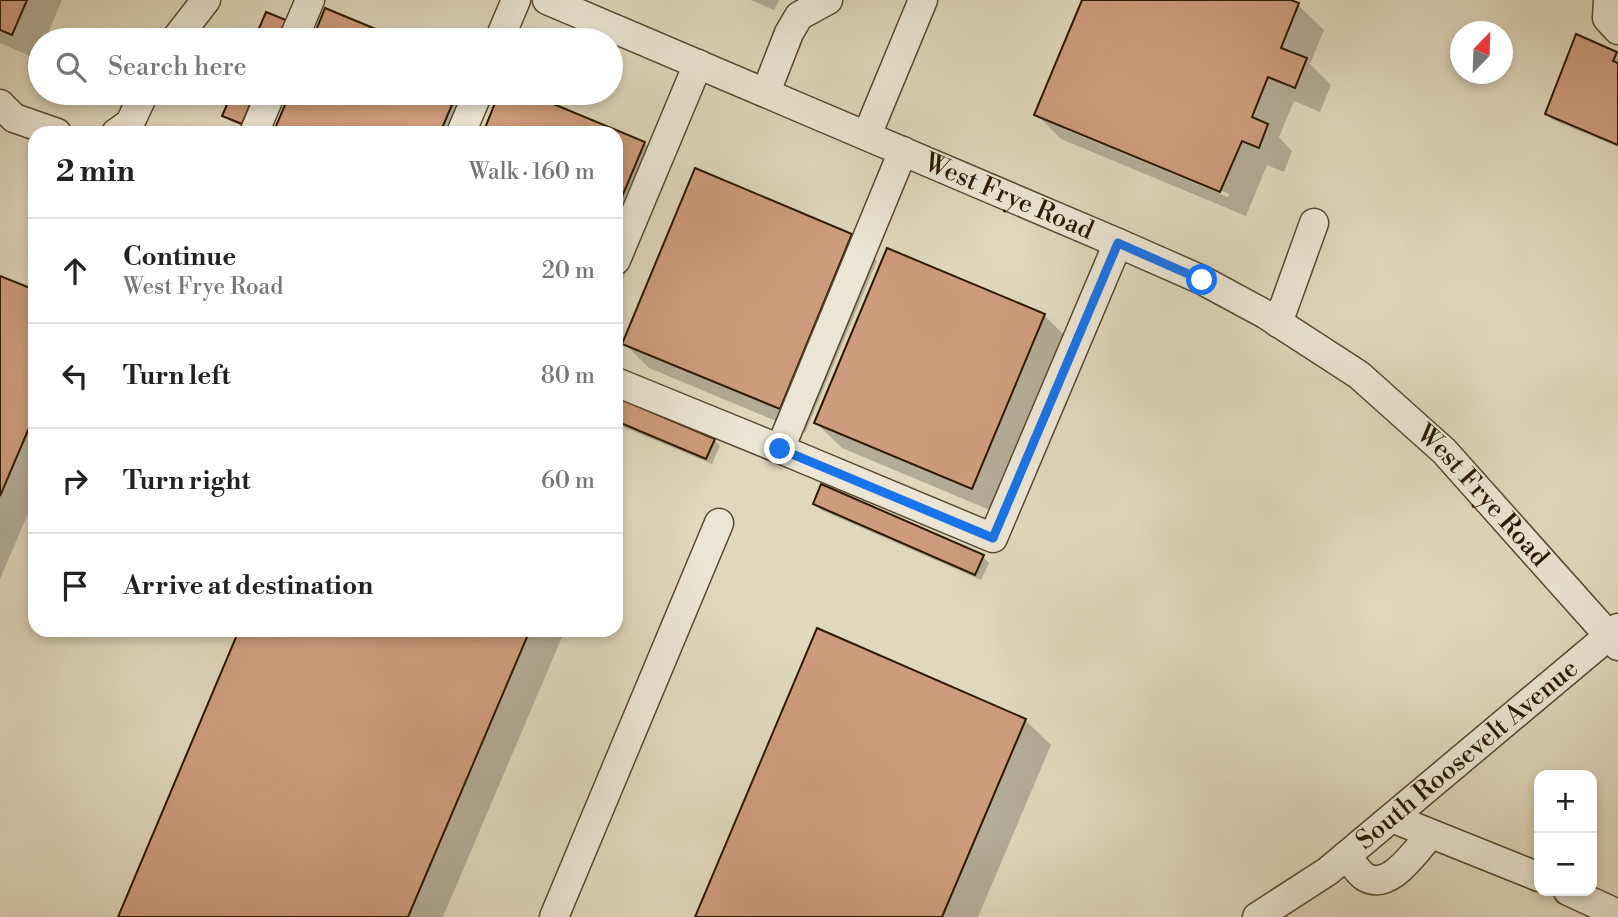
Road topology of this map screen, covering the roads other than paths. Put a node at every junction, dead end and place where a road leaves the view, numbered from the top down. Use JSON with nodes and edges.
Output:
{"nodes":[{"id":1,"x":206,"y":0,"type":"edge"},
{"id":2,"x":310,"y":0,"type":"edge"},
{"id":3,"x":516,"y":0,"type":"edge"},
{"id":4,"x":547,"y":0,"type":"edge"},
{"id":5,"x":828,"y":0,"type":"edge"},
{"id":6,"x":923,"y":0,"type":"edge"},
{"id":7,"x":1608,"y":0,"type":"edge"},
{"id":8,"x":184,"y":28,"type":"edge"},
{"id":9,"x":298,"y":28,"type":"edge"},
{"id":10,"x":504,"y":28,"type":"edge"},
{"id":11,"x":613,"y":28,"type":"edge"},
{"id":12,"x":1618,"y":30,"type":"edge"},
{"id":13,"x":623,"y":32,"type":"edge"},
{"id":14,"x":698,"y":64,"type":"junction"},
{"id":15,"x":766,"y":92,"type":"junction"},
{"id":16,"x":0,"y":104,"type":"edge"},
{"id":17,"x":139,"y":105,"type":"edge"},
{"id":18,"x":266,"y":105,"type":"edge"},
{"id":19,"x":473,"y":105,"type":"edge"},
{"id":20,"x":37,"y":126,"type":"edge"},
{"id":21,"x":126,"y":126,"type":"edge"},
{"id":22,"x":257,"y":126,"type":"edge"},
{"id":23,"x":464,"y":126,"type":"edge"},
{"id":24,"x":867,"y":135,"type":"junction"},
{"id":25,"x":903,"y":151,"type":"junction"},
{"id":26,"x":1314,"y":223,"type":"dead end"},
{"id":27,"x":623,"y":243,"type":"edge"},
{"id":28,"x":1118,"y":243,"type":"junction"},
{"id":29,"x":1278,"y":323,"type":"junction"},
{"id":30,"x":623,"y":385,"type":"edge"},
{"id":31,"x":780,"y":449,"type":"junction"},
{"id":32,"x":719,"y":523,"type":"dead end"},
{"id":33,"x":1615,"y":637,"type":"edge"},
{"id":34,"x":1392,"y":818,"type":"junction"},
{"id":35,"x":1431,"y":834,"type":"junction"},
{"id":36,"x":1347,"y":855,"type":"junction"},
{"id":37,"x":1534,"y":875,"type":"edge"},
{"id":38,"x":1579,"y":896,"type":"edge"},
{"id":39,"x":1618,"y":914,"type":"edge"},
{"id":40,"x":554,"y":917,"type":"edge"},
{"id":41,"x":1257,"y":917,"type":"edge"}],
"edges":[{"from":1,"to":8,"type":"street"},
{"from":2,"to":9,"type":"street"},
{"from":3,"to":10,"type":"street"},
{"from":4,"to":11,"type":"street","name":"West Frye Road"},
{"from":5,"to":15,"type":"street"},
{"from":6,"to":24,"type":"street"},
{"from":7,"to":12,"type":"street"},
{"from":13,"to":14,"type":"street","name":"West Frye Road"},
{"from":14,"to":15,"type":"street","name":"West Frye Road"},
{"from":14,"to":27,"type":"street"},
{"from":15,"to":24,"type":"street","name":"West Frye Road"},
{"from":16,"to":20,"type":"street"},
{"from":17,"to":21,"type":"street"},
{"from":18,"to":22,"type":"street"},
{"from":19,"to":23,"type":"street"},
{"from":24,"to":25,"type":"street","name":"West Frye Road"},
{"from":25,"to":28,"type":"street","name":"West Frye Road"},
{"from":25,"to":31,"type":"street"},
{"from":26,"to":29,"type":"street"},
{"from":28,"to":29,"type":"street","name":"West Frye Road"},
{"from":28,"to":31,"type":"street"},
{"from":29,"to":33,"type":"street","name":"West Frye Road"},
{"from":30,"to":31,"type":"street"},
{"from":32,"to":40,"type":"street"},
{"from":33,"to":34,"type":"street","name":"South Roosevelt Avenue"},
{"from":34,"to":35,"type":"street"},
{"from":34,"to":36,"type":"street","name":"South Roosevelt Avenue"},
{"from":35,"to":36,"type":"street"},
{"from":35,"to":37,"type":"street"},
{"from":36,"to":41,"type":"street","name":"South Roosevelt Avenue"},
{"from":38,"to":39,"type":"street"}]}
